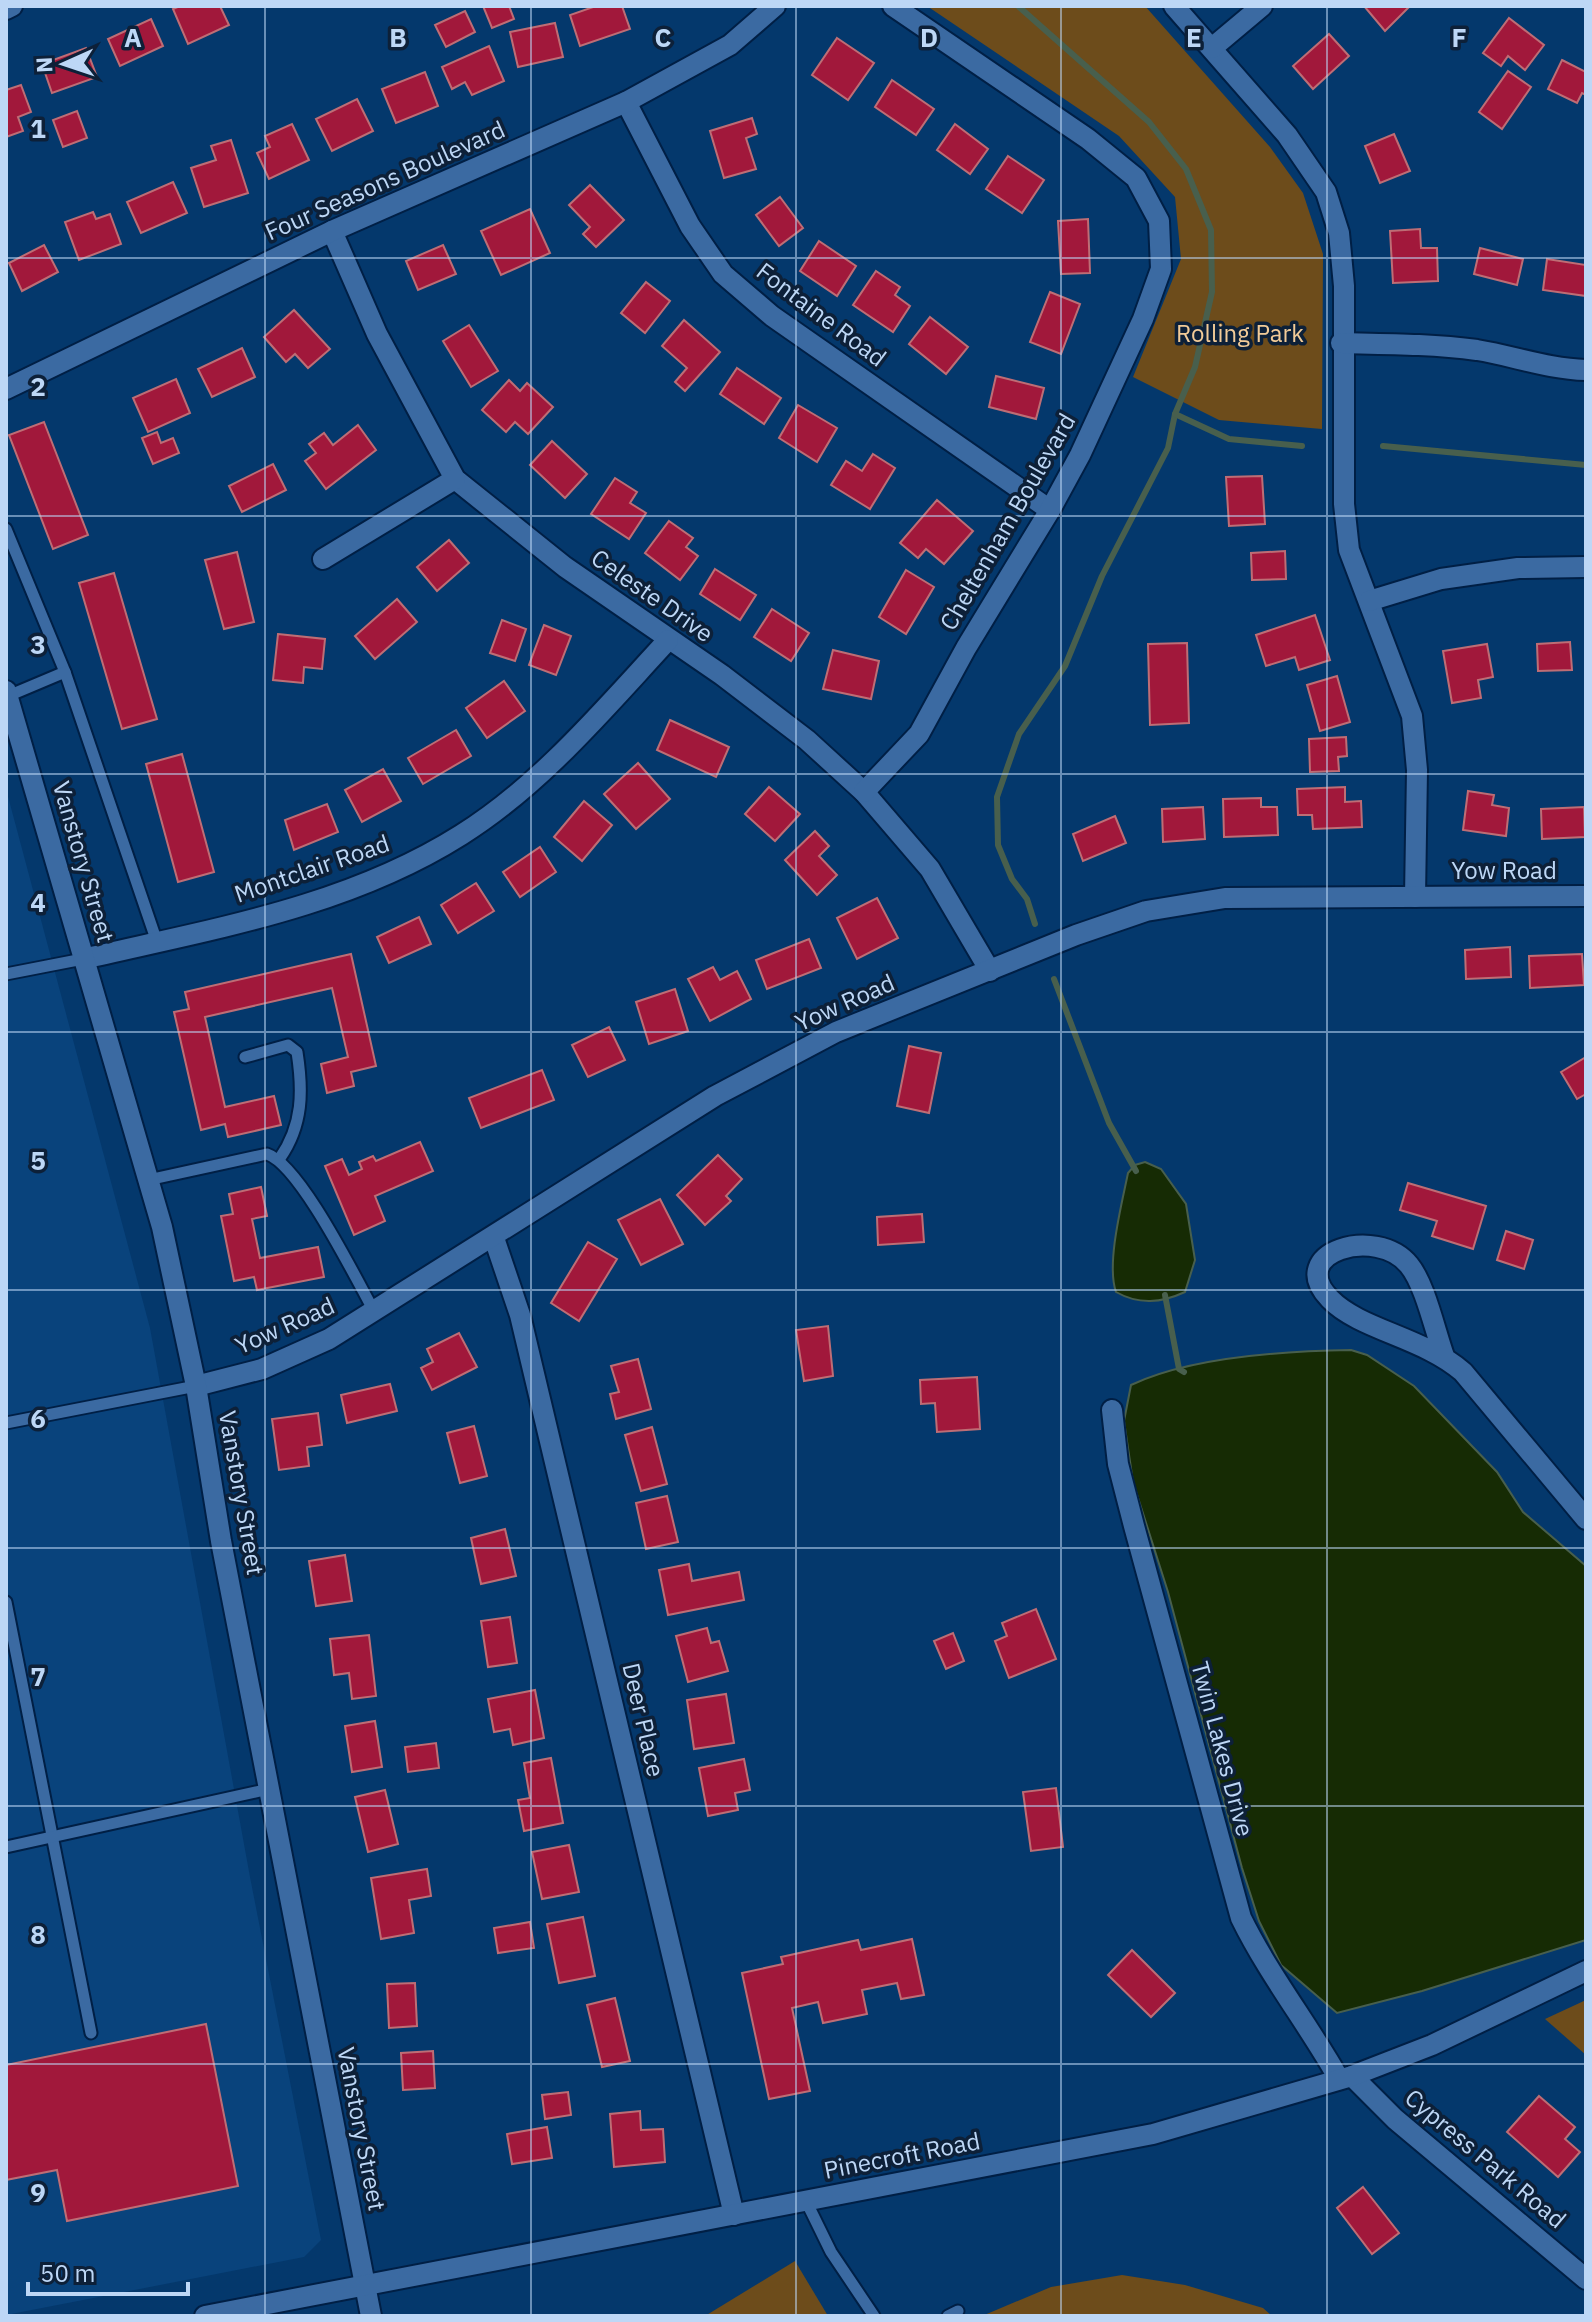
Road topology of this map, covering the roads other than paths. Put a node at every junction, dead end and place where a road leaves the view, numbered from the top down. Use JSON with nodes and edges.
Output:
{"nodes":[{"id":1,"x":12,"y":6,"type":"edge"},
{"id":2,"x":775,"y":6,"type":"edge"},
{"id":3,"x":893,"y":6,"type":"edge"},
{"id":4,"x":1174,"y":6,"type":"edge"},
{"id":5,"x":1262,"y":6,"type":"edge"},
{"id":6,"x":6,"y":9,"type":"edge"},
{"id":7,"x":1212,"y":48,"type":"junction"},
{"id":8,"x":626,"y":102,"type":"junction"},
{"id":9,"x":332,"y":231,"type":"junction"},
{"id":10,"x":1341,"y":343,"type":"junction"},
{"id":11,"x":1586,"y":370,"type":"edge"},
{"id":12,"x":6,"y":389,"type":"edge"},
{"id":13,"x":455,"y":479,"type":"junction"},
{"id":14,"x":1050,"y":510,"type":"junction"},
{"id":15,"x":6,"y":529,"type":"edge"},
{"id":16,"x":323,"y":559,"type":"dead end"},
{"id":17,"x":1586,"y":567,"type":"edge"},
{"id":18,"x":1369,"y":601,"type":"junction"},
{"id":19,"x":668,"y":640,"type":"junction"},
{"id":20,"x":65,"y":672,"type":"junction"},
{"id":21,"x":7,"y":694,"type":"edge"},
{"id":22,"x":864,"y":792,"type":"junction"},
{"id":23,"x":1586,"y":896,"type":"edge"},
{"id":24,"x":1415,"y":897,"type":"junction"},
{"id":25,"x":157,"y":942,"type":"junction"},
{"id":26,"x":83,"y":959,"type":"junction"},
{"id":27,"x":990,"y":971,"type":"junction"},
{"id":28,"x":6,"y":974,"type":"edge"},
{"id":29,"x":245,"y":1057,"type":"dead end"},
{"id":30,"x":280,"y":1158,"type":"junction"},
{"id":31,"x":148,"y":1180,"type":"junction"},
{"id":32,"x":494,"y":1238,"type":"junction"},
{"id":33,"x":374,"y":1311,"type":"junction"},
{"id":34,"x":1444,"y":1356,"type":"junction"},
{"id":35,"x":196,"y":1386,"type":"junction"},
{"id":36,"x":1112,"y":1410,"type":"dead end"},
{"id":37,"x":6,"y":1423,"type":"edge"},
{"id":38,"x":1586,"y":1519,"type":"edge"},
{"id":39,"x":6,"y":1602,"type":"edge"},
{"id":40,"x":269,"y":1789,"type":"junction"},
{"id":41,"x":53,"y":1837,"type":"junction"},
{"id":42,"x":6,"y":1847,"type":"edge"},
{"id":43,"x":1586,"y":1971,"type":"edge"},
{"id":44,"x":91,"y":2033,"type":"dead end"},
{"id":45,"x":1345,"y":2078,"type":"junction"},
{"id":46,"x":806,"y":2201,"type":"junction"},
{"id":47,"x":734,"y":2215,"type":"junction"},
{"id":48,"x":1586,"y":2279,"type":"edge"},
{"id":49,"x":365,"y":2287,"type":"junction"},
{"id":50,"x":205,"y":2316,"type":"edge"},
{"id":51,"x":371,"y":2316,"type":"edge"},
{"id":52,"x":874,"y":2316,"type":"edge"}],
"edges":[{"from":1,"to":6,"type":"street"},
{"from":2,"to":8,"type":"street","name":"Four Seasons Boulevard"},
{"from":3,"to":14,"type":"street","name":"Cheltenham Boulevard"},
{"from":4,"to":7,"type":"street"},
{"from":5,"to":7,"type":"street"},
{"from":7,"to":10,"type":"street"},
{"from":8,"to":9,"type":"street","name":"Four Seasons Boulevard"},
{"from":8,"to":14,"type":"street","name":"Fontaine Road"},
{"from":9,"to":12,"type":"street","name":"Four Seasons Boulevard"},
{"from":9,"to":13,"type":"street","name":"Celeste Drive"},
{"from":10,"to":11,"type":"street"},
{"from":10,"to":18,"type":"street"},
{"from":13,"to":16,"type":"street"},
{"from":13,"to":19,"type":"street","name":"Celeste Drive"},
{"from":14,"to":22,"type":"street","name":"Cheltenham Boulevard"},
{"from":15,"to":20,"type":"lane"},
{"from":17,"to":18,"type":"street"},
{"from":18,"to":24,"type":"street"},
{"from":19,"to":22,"type":"street","name":"Celeste Drive"},
{"from":19,"to":25,"type":"street","name":"Montclair Road"},
{"from":20,"to":21,"type":"lane"},
{"from":20,"to":25,"type":"lane"},
{"from":21,"to":26,"type":"street","name":"Vanstory Street"},
{"from":22,"to":27,"type":"street","name":"Celeste Drive"},
{"from":23,"to":24,"type":"street","name":"Yow Road"},
{"from":24,"to":27,"type":"street","name":"Yow Road"},
{"from":25,"to":26,"type":"street","name":"Montclair Road"},
{"from":26,"to":28,"type":"lane"},
{"from":26,"to":31,"type":"street","name":"Vanstory Street"},
{"from":27,"to":32,"type":"street","name":"Yow Road"},
{"from":29,"to":30,"type":"lane"},
{"from":30,"to":31,"type":"lane"},
{"from":30,"to":33,"type":"lane"},
{"from":31,"to":35,"type":"street","name":"Vanstory Street"},
{"from":32,"to":33,"type":"street","name":"Yow Road"},
{"from":32,"to":47,"type":"street","name":"Deer Place"},
{"from":33,"to":35,"type":"street","name":"Yow Road"},
{"from":34,"to":34,"type":"street"},
{"from":34,"to":38,"type":"street"},
{"from":35,"to":37,"type":"lane"},
{"from":35,"to":40,"type":"street","name":"Vanstory Street"},
{"from":36,"to":45,"type":"street","name":"Twin Lakes Drive"},
{"from":39,"to":41,"type":"lane"},
{"from":40,"to":41,"type":"lane"},
{"from":40,"to":49,"type":"street","name":"Vanstory Street"},
{"from":41,"to":42,"type":"lane"},
{"from":41,"to":44,"type":"lane"},
{"from":43,"to":45,"type":"street","name":"Pinecroft Road"},
{"from":45,"to":46,"type":"street","name":"Pinecroft Road"},
{"from":45,"to":48,"type":"street","name":"Cypress Park Road"},
{"from":46,"to":47,"type":"street","name":"Pinecroft Road"},
{"from":46,"to":52,"type":"lane"},
{"from":47,"to":49,"type":"street","name":"Pinecroft Road"},
{"from":49,"to":50,"type":"street","name":"Pinecroft Road"},
{"from":49,"to":51,"type":"street","name":"Vanstory Street"}]}
